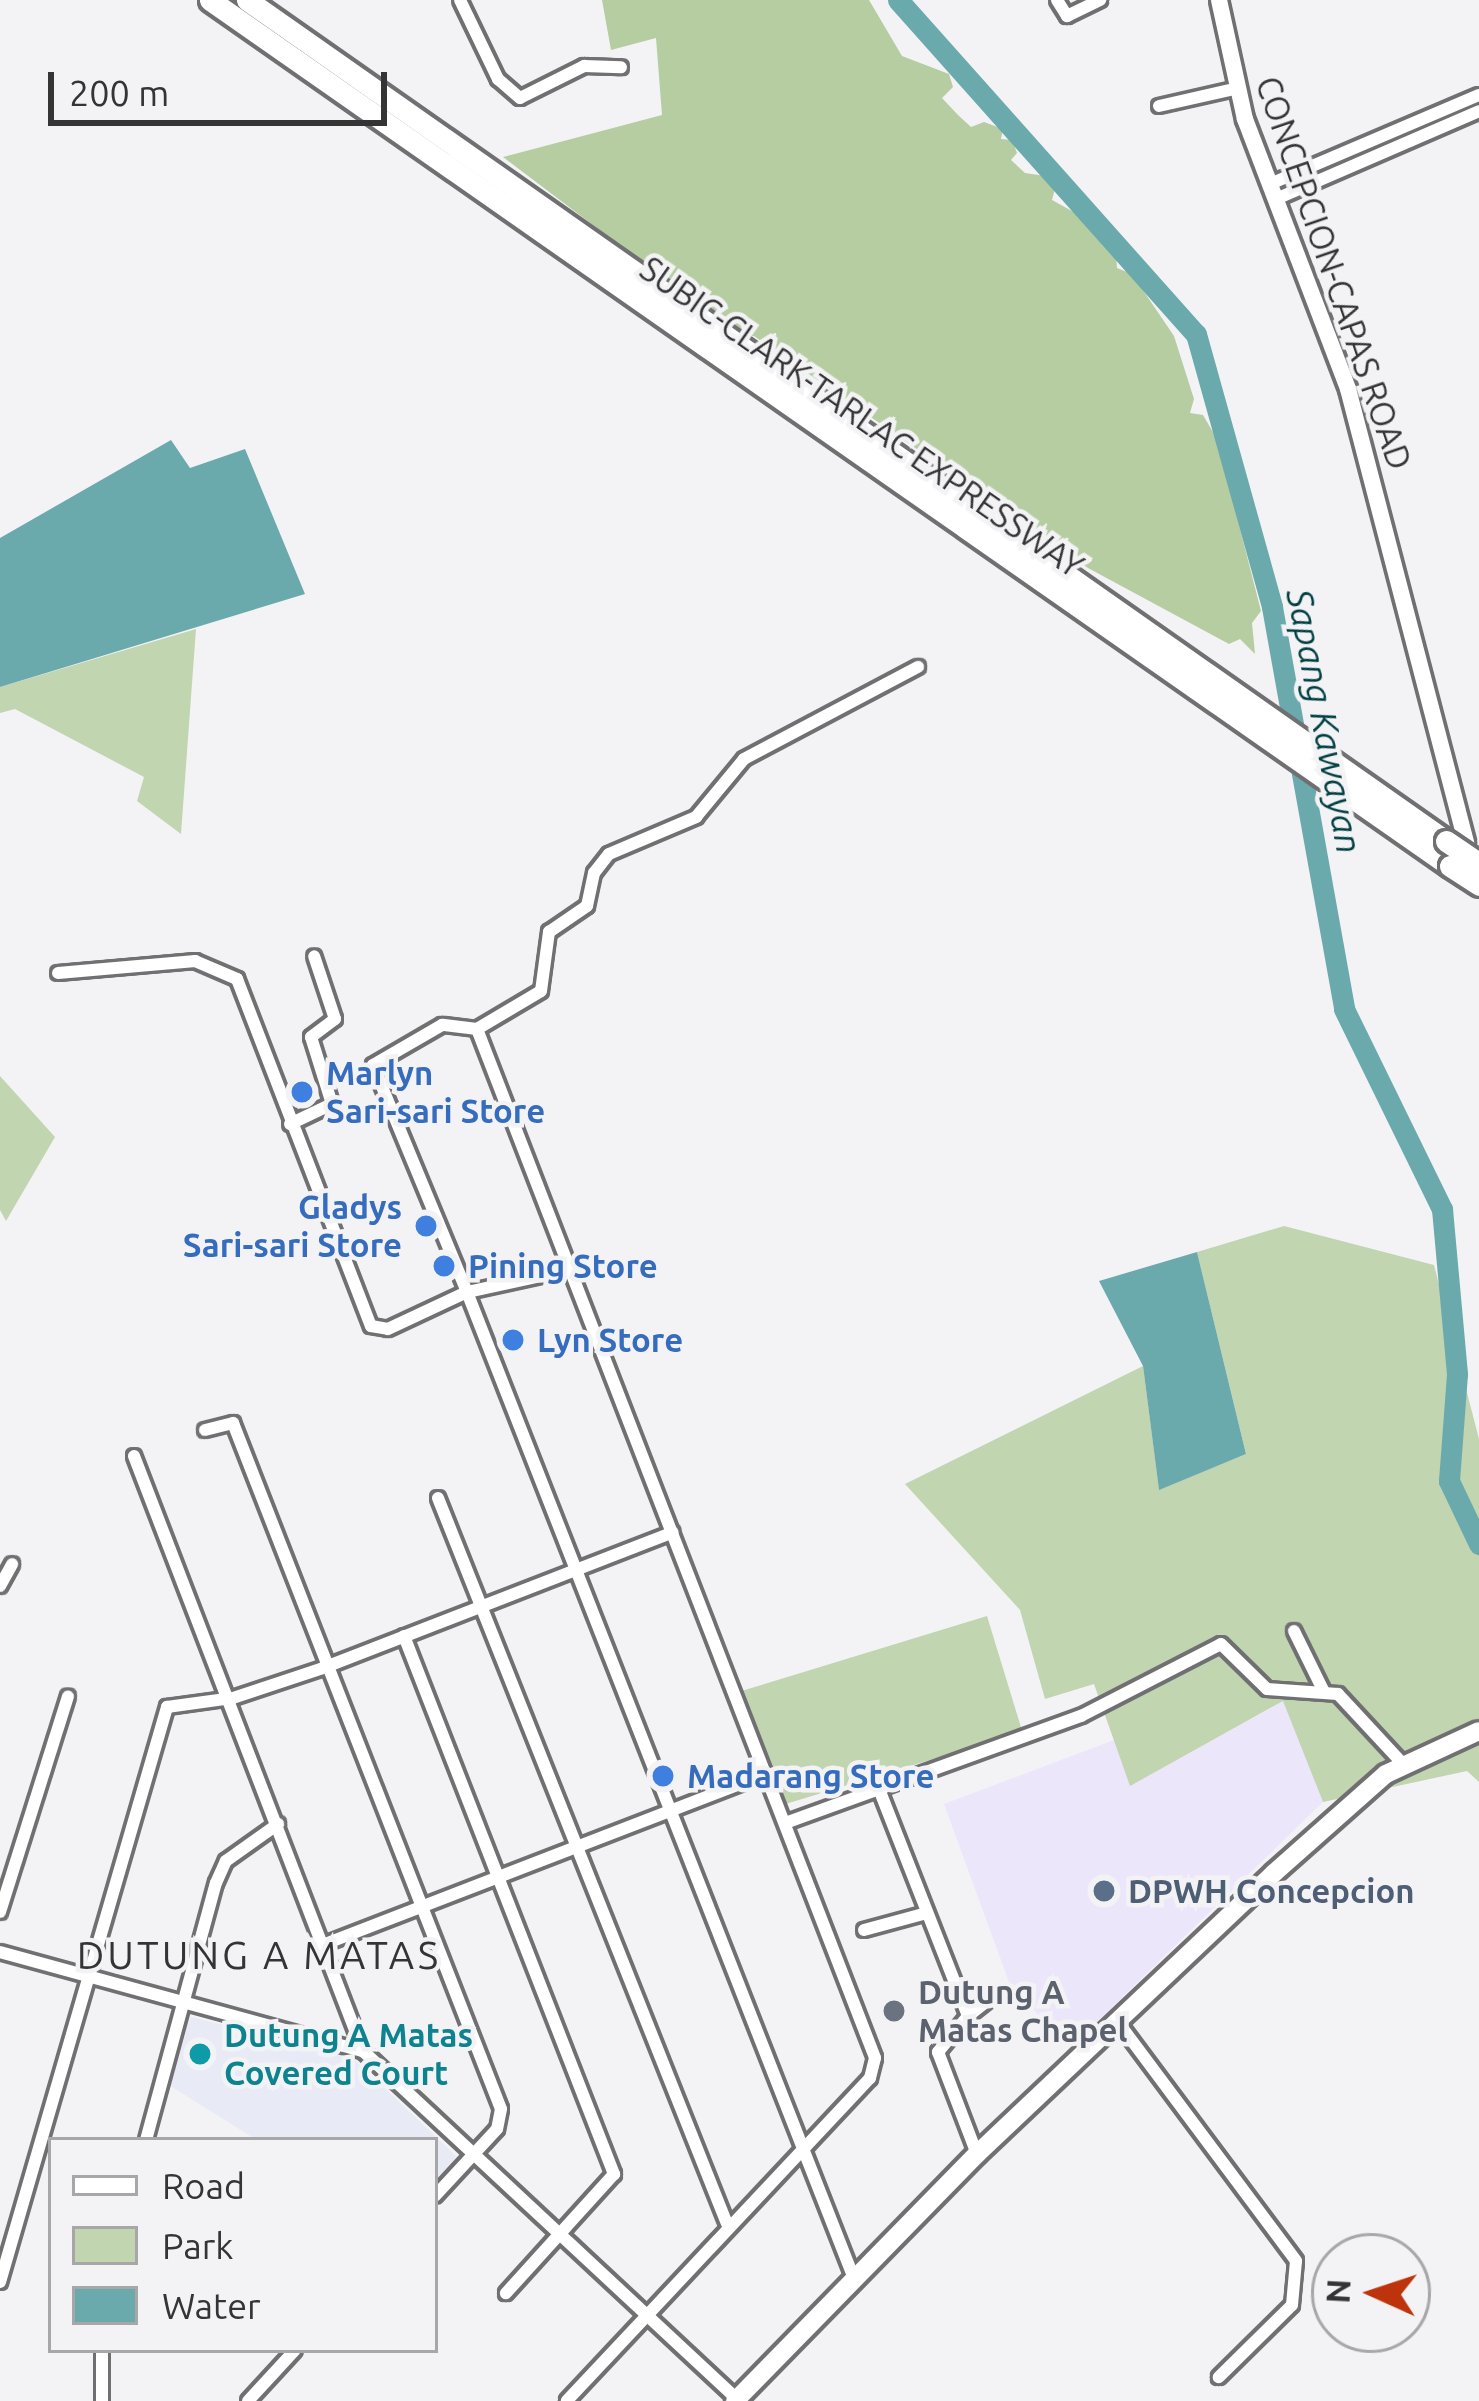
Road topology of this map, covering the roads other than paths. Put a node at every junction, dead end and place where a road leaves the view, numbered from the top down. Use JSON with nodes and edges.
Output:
{"nodes":[{"id":1,"x":210,"y":0,"type":"edge"},
{"id":2,"x":247,"y":0,"type":"edge"},
{"id":3,"x":460,"y":0,"type":"edge"},
{"id":4,"x":1057,"y":0,"type":"edge"},
{"id":5,"x":1100,"y":0,"type":"edge"},
{"id":6,"x":1219,"y":0,"type":"edge"},
{"id":7,"x":621,"y":67,"type":"dead end"},
{"id":8,"x":1238,"y":88,"type":"junction"},
{"id":9,"x":1479,"y":95,"type":"edge"},
{"id":10,"x":1159,"y":106,"type":"dead end"},
{"id":11,"x":1479,"y":110,"type":"edge"},
{"id":12,"x":1273,"y":192,"type":"junction"},
{"id":13,"x":918,"y":667,"type":"dead end"},
{"id":14,"x":1456,"y":842,"type":"junction"},
{"id":15,"x":1479,"y":863,"type":"edge"},
{"id":16,"x":1479,"y":885,"type":"edge"},
{"id":17,"x":314,"y":956,"type":"dead end"},
{"id":18,"x":58,"y":973,"type":"dead end"},
{"id":19,"x":477,"y":1029,"type":"junction"},
{"id":20,"x":290,"y":1124,"type":"junction"},
{"id":21,"x":569,"y":1270,"type":"junction"},
{"id":22,"x":467,"y":1292,"type":"junction"},
{"id":23,"x":205,"y":1430,"type":"dead end"},
{"id":24,"x":134,"y":1456,"type":"dead end"},
{"id":25,"x":438,"y":1498,"type":"dead end"},
{"id":26,"x":674,"y":1532,"type":"junction"},
{"id":27,"x":12,"y":1564,"type":"dead end"},
{"id":28,"x":575,"y":1567,"type":"junction"},
{"id":29,"x":0,"y":1586,"type":"edge"},
{"id":30,"x":481,"y":1609,"type":"junction"},
{"id":31,"x":1294,"y":1631,"type":"dead end"},
{"id":32,"x":404,"y":1636,"type":"junction"},
{"id":33,"x":323,"y":1668,"type":"junction"},
{"id":34,"x":1323,"y":1690,"type":"junction"},
{"id":35,"x":68,"y":1696,"type":"dead end"},
{"id":36,"x":233,"y":1698,"type":"junction"},
{"id":37,"x":1479,"y":1731,"type":"edge"},
{"id":38,"x":1403,"y":1763,"type":"junction"},
{"id":39,"x":765,"y":1774,"type":"junction"},
{"id":40,"x":879,"y":1789,"type":"junction"},
{"id":41,"x":671,"y":1810,"type":"junction"},
{"id":42,"x":785,"y":1823,"type":"junction"},
{"id":43,"x":278,"y":1824,"type":"junction"},
{"id":44,"x":577,"y":1848,"type":"junction"},
{"id":45,"x":500,"y":1879,"type":"junction"},
{"id":46,"x":421,"y":1908,"type":"junction"},
{"id":47,"x":0,"y":1912,"type":"edge"},
{"id":48,"x":927,"y":1913,"type":"junction"},
{"id":49,"x":864,"y":1930,"type":"dead end"},
{"id":50,"x":325,"y":1944,"type":"junction"},
{"id":51,"x":0,"y":1952,"type":"edge"},
{"id":52,"x":86,"y":1976,"type":"junction"},
{"id":53,"x":986,"y":2002,"type":"dead end"},
{"id":54,"x":182,"y":2003,"type":"junction"},
{"id":55,"x":968,"y":2016,"type":"junction"},
{"id":56,"x":1118,"y":2022,"type":"junction"},
{"id":57,"x":363,"y":2051,"type":"junction"},
{"id":58,"x":147,"y":2137,"type":"edge"},
{"id":59,"x":806,"y":2148,"type":"junction"},
{"id":60,"x":977,"y":2154,"type":"junction"},
{"id":61,"x":472,"y":2156,"type":"junction"},
{"id":62,"x":438,"y":2193,"type":"edge"},
{"id":63,"x":727,"y":2224,"type":"junction"},
{"id":64,"x":560,"y":2234,"type":"junction"},
{"id":65,"x":854,"y":2276,"type":"junction"},
{"id":66,"x":0,"y":2282,"type":"edge"},
{"id":67,"x":506,"y":2293,"type":"dead end"},
{"id":68,"x":645,"y":2316,"type":"junction"},
{"id":69,"x":102,"y":2353,"type":"edge"},
{"id":70,"x":292,"y":2353,"type":"edge"},
{"id":71,"x":1219,"y":2377,"type":"dead end"},
{"id":72,"x":736,"y":2400,"type":"edge"},
{"id":73,"x":102,"y":2401,"type":"edge"},
{"id":74,"x":248,"y":2401,"type":"edge"},
{"id":75,"x":567,"y":2401,"type":"edge"}],
"edges":[{"from":1,"to":16,"type":"highway","name":"SUBIC-CLARK-TARLAC EXPRESSWAY","bridge":true},
{"from":2,"to":14,"type":"highway","name":"SUBIC-CLARK-TARLAC EXPRESSWAY"},
{"from":3,"to":7,"type":"street"},
{"from":4,"to":5,"type":"street"},
{"from":6,"to":8,"type":"main road","name":"CONCEPCION-CAPAS ROAD"},
{"from":8,"to":10,"type":"street"},
{"from":8,"to":12,"type":"main road","name":"CONCEPCION-CAPAS ROAD"},
{"from":9,"to":12,"type":"street"},
{"from":11,"to":12,"type":"street"},
{"from":12,"to":14,"type":"main road","name":"CONCEPCION-CAPAS ROAD"},
{"from":13,"to":19,"type":"street"},
{"from":14,"to":15,"type":"highway","name":"SUBIC-CLARK-TARLAC EXPRESSWAY","bridge":true},
{"from":17,"to":20,"type":"street"},
{"from":18,"to":20,"type":"street"},
{"from":19,"to":21,"type":"street"},
{"from":19,"to":22,"type":"street"},
{"from":20,"to":22,"type":"street"},
{"from":21,"to":22,"type":"street"},
{"from":21,"to":26,"type":"street"},
{"from":22,"to":28,"type":"street"},
{"from":23,"to":33,"type":"street"},
{"from":24,"to":36,"type":"street"},
{"from":25,"to":30,"type":"street"},
{"from":26,"to":28,"type":"street"},
{"from":26,"to":39,"type":"street"},
{"from":27,"to":29,"type":"street"},
{"from":28,"to":30,"type":"street"},
{"from":28,"to":41,"type":"street"},
{"from":30,"to":32,"type":"street"},
{"from":30,"to":44,"type":"street"},
{"from":31,"to":34,"type":"street"},
{"from":32,"to":33,"type":"street"},
{"from":32,"to":45,"type":"street"},
{"from":33,"to":36,"type":"street"},
{"from":33,"to":46,"type":"street"},
{"from":34,"to":38,"type":"street"},
{"from":34,"to":40,"type":"street"},
{"from":35,"to":47,"type":"street"},
{"from":36,"to":43,"type":"street"},
{"from":36,"to":52,"type":"street"},
{"from":37,"to":38,"type":"main road"},
{"from":38,"to":56,"type":"main road"},
{"from":39,"to":41,"type":"street"},
{"from":39,"to":42,"type":"street"},
{"from":40,"to":42,"type":"street"},
{"from":40,"to":48,"type":"street"},
{"from":41,"to":44,"type":"street"},
{"from":41,"to":59,"type":"street"},
{"from":42,"to":59,"type":"street"},
{"from":43,"to":50,"type":"street"},
{"from":43,"to":54,"type":"street"},
{"from":44,"to":45,"type":"street"},
{"from":44,"to":63,"type":"street"},
{"from":45,"to":46,"type":"street"},
{"from":45,"to":64,"type":"street"},
{"from":46,"to":50,"type":"street"},
{"from":46,"to":61,"type":"street"},
{"from":48,"to":49,"type":"street"},
{"from":48,"to":55,"type":"street"},
{"from":50,"to":57,"type":"street"},
{"from":51,"to":52,"type":"street"},
{"from":52,"to":54,"type":"street"},
{"from":52,"to":66,"type":"street"},
{"from":53,"to":55,"type":"street"},
{"from":54,"to":57,"type":"street"},
{"from":54,"to":58,"type":"street"},
{"from":55,"to":60,"type":"street"},
{"from":56,"to":60,"type":"main road"},
{"from":56,"to":71,"type":"street"},
{"from":57,"to":61,"type":"street"},
{"from":59,"to":63,"type":"street"},
{"from":59,"to":65,"type":"street"},
{"from":60,"to":65,"type":"main road"},
{"from":61,"to":62,"type":"street"},
{"from":61,"to":64,"type":"street"},
{"from":63,"to":68,"type":"street"},
{"from":64,"to":67,"type":"street"},
{"from":64,"to":68,"type":"street"},
{"from":65,"to":72,"type":"main road"},
{"from":68,"to":72,"type":"street"},
{"from":68,"to":75,"type":"street"},
{"from":69,"to":73,"type":"street"},
{"from":70,"to":74,"type":"street"}]}
